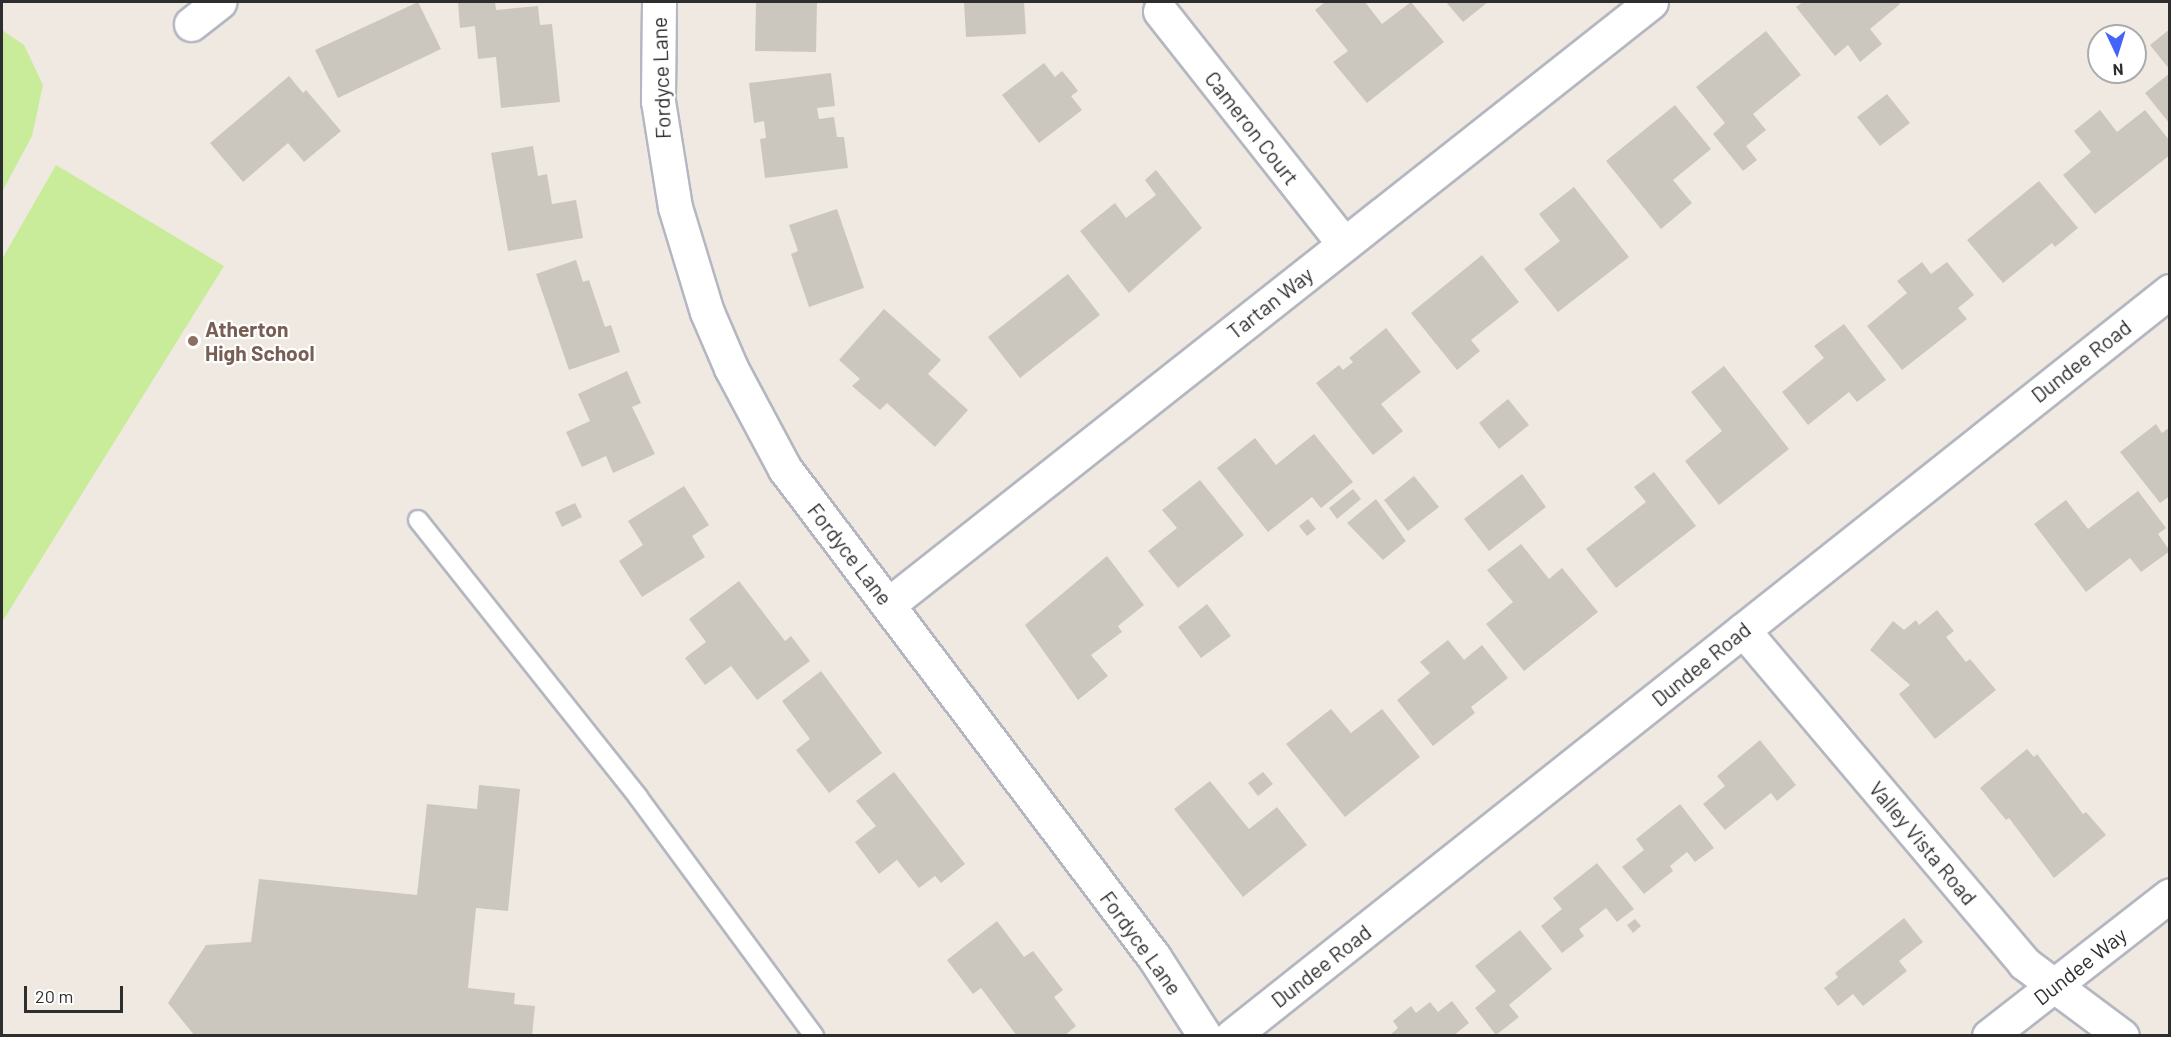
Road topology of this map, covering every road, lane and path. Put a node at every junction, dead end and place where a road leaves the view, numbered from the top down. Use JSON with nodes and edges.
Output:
{"nodes":[{"id":1,"x":219,"y":2,"type":"edge"},
{"id":2,"x":658,"y":2,"type":"edge"},
{"id":3,"x":1651,"y":2,"type":"edge"},
{"id":4,"x":1160,"y":11,"type":"dead end"},
{"id":5,"x":191,"y":24,"type":"dead end"},
{"id":6,"x":1344,"y":244,"type":"junction"},
{"id":7,"x":2169,"y":291,"type":"edge"},
{"id":8,"x":418,"y":520,"type":"dead end"},
{"id":9,"x":890,"y":604,"type":"junction"},
{"id":10,"x":1743,"y":630,"type":"junction"},
{"id":11,"x":2169,"y":895,"type":"edge"},
{"id":12,"x":2054,"y":987,"type":"junction"},
{"id":13,"x":814,"y":1035,"type":"edge"},
{"id":14,"x":1205,"y":1035,"type":"edge"},
{"id":15,"x":1232,"y":1035,"type":"edge"},
{"id":16,"x":1989,"y":1035,"type":"edge"},
{"id":17,"x":2122,"y":1035,"type":"edge"}],
"edges":[{"from":1,"to":5,"type":"street"},
{"from":2,"to":9,"type":"street","name":"Fordyce Lane"},
{"from":3,"to":6,"type":"street","name":"Tartan Way"},
{"from":4,"to":6,"type":"street","name":"Cameron Court"},
{"from":6,"to":9,"type":"street","name":"Tartan Way"},
{"from":7,"to":10,"type":"street","name":"Dundee Road"},
{"from":8,"to":13,"type":"lane"},
{"from":9,"to":14,"type":"street","name":"Fordyce Lane"},
{"from":10,"to":12,"type":"street","name":"Valley Vista Road"},
{"from":10,"to":15,"type":"street","name":"Dundee Road"},
{"from":11,"to":12,"type":"street","name":"Dundee Way"},
{"from":12,"to":16,"type":"street","name":"Dundee Way"},
{"from":12,"to":17,"type":"street","name":"Valley Vista Road"}]}
